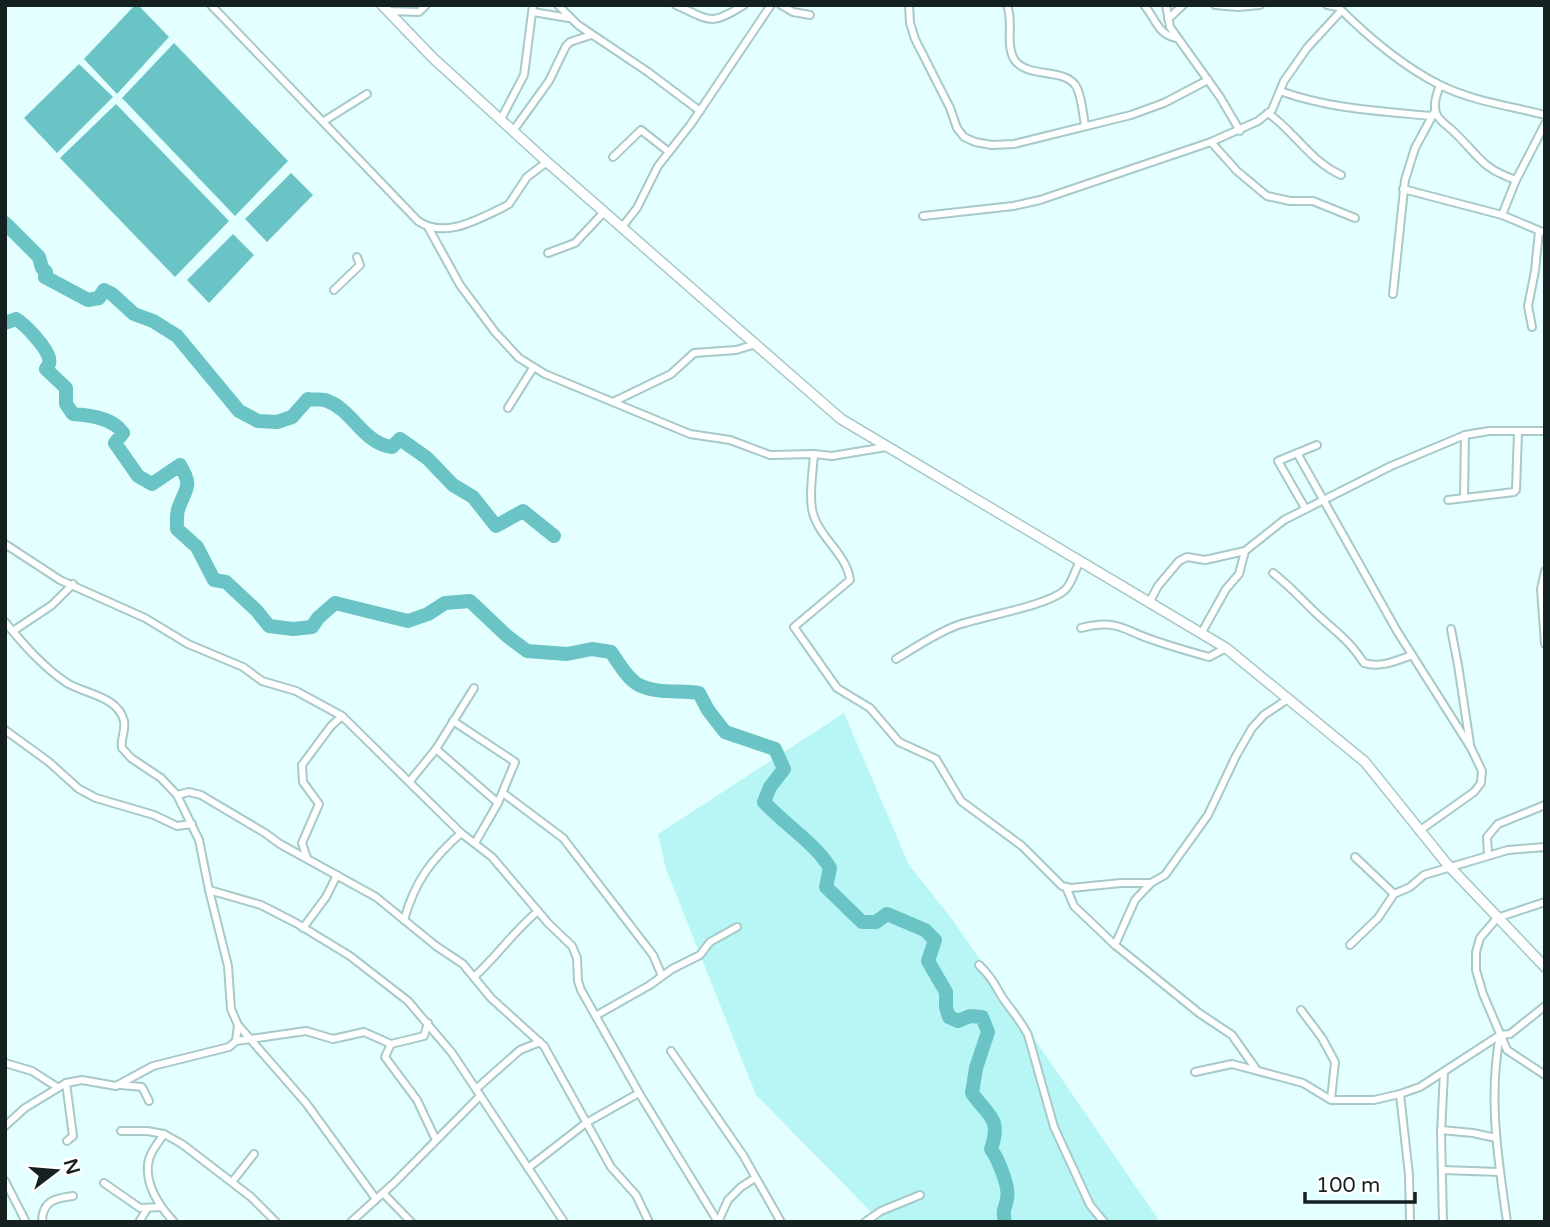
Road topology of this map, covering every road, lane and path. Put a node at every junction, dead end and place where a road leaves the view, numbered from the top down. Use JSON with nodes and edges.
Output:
{"nodes":[{"id":1,"x":211,"y":5,"type":"edge"},
{"id":2,"x":426,"y":5,"type":"edge"},
{"id":3,"x":558,"y":5,"type":"edge"},
{"id":4,"x":676,"y":5,"type":"edge"},
{"id":5,"x":744,"y":5,"type":"edge"},
{"id":6,"x":771,"y":5,"type":"edge"},
{"id":7,"x":781,"y":5,"type":"edge"},
{"id":8,"x":909,"y":5,"type":"edge"},
{"id":9,"x":1007,"y":5,"type":"edge"},
{"id":10,"x":1144,"y":5,"type":"edge"},
{"id":11,"x":1166,"y":5,"type":"edge"},
{"id":12,"x":1183,"y":5,"type":"edge"},
{"id":13,"x":1215,"y":5,"type":"edge"},
{"id":14,"x":1259,"y":5,"type":"edge"},
{"id":15,"x":1327,"y":5,"type":"edge"},
{"id":16,"x":385,"y":8,"type":"edge"},
{"id":17,"x":533,"y":8,"type":"edge"},
{"id":18,"x":1338,"y":8,"type":"edge"},
{"id":19,"x":810,"y":15,"type":"dead end"},
{"id":20,"x":569,"y":18,"type":"junction"},
{"id":21,"x":1168,"y":19,"type":"junction"},
{"id":22,"x":591,"y":34,"type":"junction"},
{"id":23,"x":1177,"y":38,"type":"junction"},
{"id":24,"x":1208,"y":80,"type":"junction"},
{"id":25,"x":1440,"y":85,"type":"junction"},
{"id":26,"x":1280,"y":91,"type":"junction"},
{"id":27,"x":367,"y":94,"type":"dead end"},
{"id":28,"x":700,"y":111,"type":"junction"},
{"id":29,"x":1268,"y":113,"type":"junction"},
{"id":30,"x":1434,"y":113,"type":"junction"},
{"id":31,"x":1545,"y":115,"type":"edge"},
{"id":32,"x":501,"y":119,"type":"junction"},
{"id":33,"x":324,"y":121,"type":"junction"},
{"id":34,"x":1545,"y":124,"type":"edge"},
{"id":35,"x":1085,"y":126,"type":"junction"},
{"id":36,"x":513,"y":131,"type":"junction"},
{"id":37,"x":1240,"y":131,"type":"junction"},
{"id":38,"x":1211,"y":142,"type":"junction"},
{"id":39,"x":668,"y":152,"type":"junction"},
{"id":40,"x":613,"y":157,"type":"dead end"},
{"id":41,"x":547,"y":162,"type":"junction"},
{"id":42,"x":1341,"y":175,"type":"dead end"},
{"id":43,"x":1516,"y":180,"type":"junction"},
{"id":44,"x":1403,"y":190,"type":"junction"},
{"id":45,"x":604,"y":212,"type":"junction"},
{"id":46,"x":1502,"y":215,"type":"junction"},
{"id":47,"x":923,"y":216,"type":"dead end"},
{"id":48,"x":1355,"y":218,"type":"dead end"},
{"id":49,"x":622,"y":227,"type":"junction"},
{"id":50,"x":428,"y":228,"type":"junction"},
{"id":51,"x":1542,"y":232,"type":"edge"},
{"id":52,"x":548,"y":253,"type":"dead end"},
{"id":53,"x":358,"y":257,"type":"dead end"},
{"id":54,"x":334,"y":290,"type":"dead end"},
{"id":55,"x":1393,"y":293,"type":"dead end"},
{"id":56,"x":1532,"y":327,"type":"dead end"},
{"id":57,"x":757,"y":344,"type":"junction"},
{"id":58,"x":533,"y":368,"type":"junction"},
{"id":59,"x":613,"y":402,"type":"junction"},
{"id":60,"x":508,"y":408,"type":"dead end"},
{"id":61,"x":1545,"y":430,"type":"edge"},
{"id":62,"x":1518,"y":432,"type":"junction"},
{"id":63,"x":1465,"y":435,"type":"junction"},
{"id":64,"x":1317,"y":445,"type":"dead end"},
{"id":65,"x":888,"y":447,"type":"junction"},
{"id":66,"x":1297,"y":453,"type":"junction"},
{"id":67,"x":814,"y":454,"type":"junction"},
{"id":68,"x":1464,"y":498,"type":"junction"},
{"id":69,"x":1322,"y":500,"type":"junction"},
{"id":70,"x":1448,"y":500,"type":"dead end"},
{"id":71,"x":1305,"y":508,"type":"junction"},
{"id":72,"x":5,"y":544,"type":"edge"},
{"id":73,"x":1245,"y":551,"type":"junction"},
{"id":74,"x":1080,"y":561,"type":"junction"},
{"id":75,"x":1545,"y":571,"type":"edge"},
{"id":76,"x":1273,"y":573,"type":"dead end"},
{"id":77,"x":73,"y":584,"type":"junction"},
{"id":78,"x":1149,"y":603,"type":"junction"},
{"id":79,"x":8,"y":628,"type":"edge"},
{"id":80,"x":1081,"y":628,"type":"dead end"},
{"id":81,"x":1451,"y":629,"type":"dead end"},
{"id":82,"x":1202,"y":632,"type":"junction"},
{"id":83,"x":1545,"y":644,"type":"edge"},
{"id":84,"x":1226,"y":648,"type":"junction"},
{"id":85,"x":1412,"y":655,"type":"junction"},
{"id":86,"x":896,"y":659,"type":"dead end"},
{"id":87,"x":474,"y":688,"type":"dead end"},
{"id":88,"x":1288,"y":699,"type":"junction"},
{"id":89,"x":342,"y":716,"type":"junction"},
{"id":90,"x":453,"y":721,"type":"junction"},
{"id":91,"x":5,"y":730,"type":"edge"},
{"id":92,"x":1471,"y":748,"type":"junction"},
{"id":93,"x":436,"y":749,"type":"junction"},
{"id":94,"x":410,"y":781,"type":"junction"},
{"id":95,"x":503,"y":793,"type":"junction"},
{"id":96,"x":177,"y":795,"type":"junction"},
{"id":97,"x":498,"y":803,"type":"junction"},
{"id":98,"x":1545,"y":805,"type":"edge"},
{"id":99,"x":192,"y":824,"type":"junction"},
{"id":100,"x":1419,"y":831,"type":"junction"},
{"id":101,"x":461,"y":833,"type":"junction"},
{"id":102,"x":475,"y":843,"type":"junction"},
{"id":103,"x":1545,"y":847,"type":"edge"},
{"id":104,"x":1488,"y":855,"type":"junction"},
{"id":105,"x":1355,"y":857,"type":"dead end"},
{"id":106,"x":307,"y":858,"type":"junction"},
{"id":107,"x":1451,"y":867,"type":"junction"},
{"id":108,"x":337,"y":875,"type":"junction"},
{"id":109,"x":1151,"y":883,"type":"junction"},
{"id":110,"x":1066,"y":887,"type":"junction"},
{"id":111,"x":209,"y":890,"type":"junction"},
{"id":112,"x":1394,"y":894,"type":"junction"},
{"id":113,"x":1545,"y":902,"type":"edge"},
{"id":114,"x":538,"y":911,"type":"junction"},
{"id":115,"x":1497,"y":918,"type":"junction"},
{"id":116,"x":404,"y":920,"type":"junction"},
{"id":117,"x":737,"y":927,"type":"dead end"},
{"id":118,"x":303,"y":928,"type":"junction"},
{"id":119,"x":1115,"y":945,"type":"junction"},
{"id":120,"x":1350,"y":945,"type":"dead end"},
{"id":121,"x":979,"y":965,"type":"dead end"},
{"id":122,"x":1544,"y":965,"type":"edge"},
{"id":123,"x":662,"y":976,"type":"junction"},
{"id":124,"x":474,"y":977,"type":"junction"},
{"id":125,"x":1545,"y":1006,"type":"edge"},
{"id":126,"x":1301,"y":1010,"type":"dead end"},
{"id":127,"x":597,"y":1016,"type":"junction"},
{"id":128,"x":428,"y":1023,"type":"junction"},
{"id":129,"x":238,"y":1024,"type":"junction"},
{"id":130,"x":1500,"y":1035,"type":"junction"},
{"id":131,"x":251,"y":1040,"type":"junction"},
{"id":132,"x":236,"y":1041,"type":"junction"},
{"id":133,"x":540,"y":1042,"type":"junction"},
{"id":134,"x":391,"y":1044,"type":"junction"},
{"id":135,"x":671,"y":1051,"type":"dead end"},
{"id":136,"x":5,"y":1063,"type":"edge"},
{"id":137,"x":1256,"y":1069,"type":"junction"},
{"id":138,"x":1195,"y":1072,"type":"dead end"},
{"id":139,"x":1444,"y":1072,"type":"junction"},
{"id":140,"x":1545,"y":1075,"type":"edge"},
{"id":141,"x":66,"y":1083,"type":"junction"},
{"id":142,"x":120,"y":1085,"type":"junction"},
{"id":143,"x":57,"y":1087,"type":"junction"},
{"id":144,"x":476,"y":1089,"type":"junction"},
{"id":145,"x":639,"y":1093,"type":"junction"},
{"id":146,"x":1400,"y":1094,"type":"junction"},
{"id":147,"x":480,"y":1096,"type":"junction"},
{"id":148,"x":1331,"y":1100,"type":"junction"},
{"id":149,"x":149,"y":1101,"type":"dead end"},
{"id":150,"x":586,"y":1123,"type":"junction"},
{"id":151,"x":5,"y":1126,"type":"edge"},
{"id":152,"x":1441,"y":1130,"type":"junction"},
{"id":153,"x":121,"y":1131,"type":"dead end"},
{"id":154,"x":164,"y":1134,"type":"junction"},
{"id":155,"x":1496,"y":1138,"type":"junction"},
{"id":156,"x":436,"y":1140,"type":"junction"},
{"id":157,"x":67,"y":1141,"type":"dead end"},
{"id":158,"x":254,"y":1154,"type":"dead end"},
{"id":159,"x":528,"y":1168,"type":"junction"},
{"id":160,"x":1442,"y":1170,"type":"junction"},
{"id":161,"x":1500,"y":1172,"type":"junction"},
{"id":162,"x":755,"y":1178,"type":"junction"},
{"id":163,"x":5,"y":1181,"type":"edge"},
{"id":164,"x":232,"y":1182,"type":"junction"},
{"id":165,"x":104,"y":1183,"type":"dead end"},
{"id":166,"x":7,"y":1188,"type":"edge"},
{"id":167,"x":383,"y":1193,"type":"junction"},
{"id":168,"x":920,"y":1195,"type":"dead end"},
{"id":169,"x":73,"y":1196,"type":"dead end"},
{"id":170,"x":376,"y":1199,"type":"junction"},
{"id":171,"x":161,"y":1208,"type":"junction"},
{"id":172,"x":147,"y":1209,"type":"junction"},
{"id":173,"x":360,"y":1219,"type":"edge"},
{"id":174,"x":26,"y":1222,"type":"edge"},
{"id":175,"x":42,"y":1222,"type":"edge"},
{"id":176,"x":139,"y":1222,"type":"edge"},
{"id":177,"x":174,"y":1222,"type":"edge"},
{"id":178,"x":276,"y":1222,"type":"edge"},
{"id":179,"x":351,"y":1222,"type":"edge"},
{"id":180,"x":411,"y":1222,"type":"edge"},
{"id":181,"x":564,"y":1222,"type":"edge"},
{"id":182,"x":649,"y":1222,"type":"edge"},
{"id":183,"x":718,"y":1222,"type":"edge"},
{"id":184,"x":781,"y":1222,"type":"edge"},
{"id":185,"x":866,"y":1222,"type":"edge"},
{"id":186,"x":1104,"y":1222,"type":"edge"},
{"id":187,"x":1410,"y":1222,"type":"edge"},
{"id":188,"x":1443,"y":1222,"type":"edge"},
{"id":189,"x":1507,"y":1222,"type":"edge"}],
"edges":[{"from":1,"to":33,"type":"street"},
{"from":2,"to":16,"type":"street"},
{"from":3,"to":20,"type":"street"},
{"from":4,"to":5,"type":"street"},
{"from":6,"to":28,"type":"street"},
{"from":7,"to":19,"type":"street"},
{"from":8,"to":35,"type":"street"},
{"from":9,"to":35,"type":"street"},
{"from":10,"to":23,"type":"street"},
{"from":11,"to":21,"type":"street"},
{"from":12,"to":21,"type":"street"},
{"from":13,"to":14,"type":"street"},
{"from":15,"to":18,"type":"street"},
{"from":16,"to":32,"type":"main road"},
{"from":17,"to":20,"type":"street"},
{"from":17,"to":32,"type":"street"},
{"from":18,"to":25,"type":"street"},
{"from":18,"to":26,"type":"street"},
{"from":20,"to":22,"type":"street"},
{"from":21,"to":23,"type":"street"},
{"from":22,"to":28,"type":"street"},
{"from":22,"to":36,"type":"street"},
{"from":23,"to":24,"type":"street"},
{"from":24,"to":35,"type":"street"},
{"from":24,"to":37,"type":"street"},
{"from":25,"to":30,"type":"street"},
{"from":25,"to":31,"type":"street"},
{"from":26,"to":29,"type":"street"},
{"from":26,"to":30,"type":"street"},
{"from":27,"to":33,"type":"street"},
{"from":28,"to":39,"type":"street"},
{"from":29,"to":37,"type":"street"},
{"from":29,"to":42,"type":"street"},
{"from":30,"to":43,"type":"street"},
{"from":30,"to":44,"type":"street"},
{"from":32,"to":36,"type":"main road"},
{"from":33,"to":50,"type":"street"},
{"from":34,"to":43,"type":"street"},
{"from":36,"to":41,"type":"main road"},
{"from":37,"to":38,"type":"street"},
{"from":38,"to":47,"type":"street"},
{"from":38,"to":48,"type":"street"},
{"from":39,"to":40,"type":"street"},
{"from":39,"to":49,"type":"street"},
{"from":41,"to":45,"type":"main road"},
{"from":41,"to":50,"type":"street"},
{"from":43,"to":46,"type":"street"},
{"from":44,"to":46,"type":"street"},
{"from":44,"to":55,"type":"street"},
{"from":45,"to":49,"type":"main road"},
{"from":45,"to":52,"type":"street"},
{"from":46,"to":51,"type":"street"},
{"from":49,"to":57,"type":"main road"},
{"from":50,"to":58,"type":"street"},
{"from":51,"to":56,"type":"street"},
{"from":53,"to":54,"type":"street"},
{"from":57,"to":59,"type":"street"},
{"from":57,"to":65,"type":"main road"},
{"from":58,"to":59,"type":"street"},
{"from":58,"to":60,"type":"street"},
{"from":59,"to":67,"type":"street"},
{"from":61,"to":62,"type":"street"},
{"from":62,"to":63,"type":"street"},
{"from":62,"to":68,"type":"street"},
{"from":63,"to":68,"type":"street"},
{"from":63,"to":69,"type":"street"},
{"from":64,"to":66,"type":"street"},
{"from":65,"to":67,"type":"street"},
{"from":65,"to":74,"type":"main road"},
{"from":66,"to":69,"type":"street"},
{"from":66,"to":71,"type":"street"},
{"from":67,"to":110,"type":"street"},
{"from":68,"to":70,"type":"street"},
{"from":69,"to":71,"type":"street"},
{"from":69,"to":85,"type":"street"},
{"from":71,"to":73,"type":"street"},
{"from":72,"to":77,"type":"street"},
{"from":73,"to":78,"type":"street"},
{"from":73,"to":82,"type":"street"},
{"from":74,"to":78,"type":"main road"},
{"from":74,"to":86,"type":"street"},
{"from":75,"to":83,"type":"street"},
{"from":76,"to":85,"type":"street"},
{"from":77,"to":79,"type":"street"},
{"from":77,"to":89,"type":"street"},
{"from":78,"to":82,"type":"main road"},
{"from":79,"to":96,"type":"street"},
{"from":80,"to":84,"type":"street"},
{"from":81,"to":92,"type":"street"},
{"from":82,"to":84,"type":"main road"},
{"from":84,"to":88,"type":"main road"},
{"from":85,"to":92,"type":"street"},
{"from":87,"to":90,"type":"street"},
{"from":88,"to":100,"type":"main road"},
{"from":88,"to":109,"type":"street"},
{"from":89,"to":94,"type":"street"},
{"from":89,"to":106,"type":"street"},
{"from":90,"to":93,"type":"street"},
{"from":90,"to":95,"type":"street"},
{"from":91,"to":99,"type":"street"},
{"from":92,"to":100,"type":"street"},
{"from":93,"to":94,"type":"street"},
{"from":93,"to":97,"type":"street"},
{"from":94,"to":101,"type":"street"},
{"from":95,"to":97,"type":"street"},
{"from":95,"to":123,"type":"street"},
{"from":96,"to":99,"type":"street"},
{"from":96,"to":106,"type":"street"},
{"from":97,"to":102,"type":"street"},
{"from":98,"to":104,"type":"street"},
{"from":99,"to":111,"type":"street"},
{"from":100,"to":107,"type":"main road"},
{"from":101,"to":102,"type":"street"},
{"from":101,"to":116,"type":"street"},
{"from":102,"to":114,"type":"street"},
{"from":103,"to":104,"type":"street"},
{"from":104,"to":107,"type":"street"},
{"from":105,"to":112,"type":"street"},
{"from":106,"to":108,"type":"street"},
{"from":107,"to":112,"type":"street"},
{"from":107,"to":115,"type":"main road"},
{"from":108,"to":116,"type":"street"},
{"from":108,"to":118,"type":"street"},
{"from":109,"to":110,"type":"street"},
{"from":109,"to":119,"type":"street"},
{"from":110,"to":119,"type":"street"},
{"from":111,"to":118,"type":"street"},
{"from":111,"to":129,"type":"street"},
{"from":112,"to":120,"type":"street"},
{"from":113,"to":115,"type":"street"},
{"from":114,"to":124,"type":"street"},
{"from":114,"to":127,"type":"street"},
{"from":115,"to":122,"type":"main road"},
{"from":115,"to":130,"type":"street"},
{"from":116,"to":124,"type":"street"},
{"from":117,"to":123,"type":"street"},
{"from":118,"to":128,"type":"street"},
{"from":119,"to":137,"type":"street"},
{"from":121,"to":186,"type":"street"},
{"from":123,"to":127,"type":"street"},
{"from":124,"to":133,"type":"street"},
{"from":125,"to":130,"type":"street"},
{"from":126,"to":148,"type":"street"},
{"from":127,"to":145,"type":"street"},
{"from":128,"to":134,"type":"street"},
{"from":128,"to":144,"type":"street"},
{"from":129,"to":131,"type":"street"},
{"from":129,"to":132,"type":"street"},
{"from":130,"to":139,"type":"street"},
{"from":130,"to":140,"type":"street"},
{"from":130,"to":155,"type":"street"},
{"from":131,"to":132,"type":"street"},
{"from":131,"to":134,"type":"street"},
{"from":131,"to":170,"type":"street"},
{"from":132,"to":142,"type":"street"},
{"from":133,"to":144,"type":"street"},
{"from":133,"to":150,"type":"street"},
{"from":134,"to":156,"type":"street"},
{"from":135,"to":162,"type":"street"},
{"from":136,"to":143,"type":"street"},
{"from":137,"to":138,"type":"street"},
{"from":137,"to":148,"type":"street"},
{"from":139,"to":146,"type":"street"},
{"from":139,"to":152,"type":"street"},
{"from":141,"to":142,"type":"street"},
{"from":141,"to":143,"type":"street"},
{"from":141,"to":157,"type":"street"},
{"from":142,"to":149,"type":"street"},
{"from":143,"to":151,"type":"street"},
{"from":144,"to":147,"type":"street"},
{"from":145,"to":150,"type":"street"},
{"from":145,"to":183,"type":"street"},
{"from":146,"to":148,"type":"street"},
{"from":146,"to":187,"type":"street"},
{"from":147,"to":156,"type":"street"},
{"from":147,"to":159,"type":"street"},
{"from":150,"to":159,"type":"street"},
{"from":150,"to":182,"type":"street"},
{"from":152,"to":155,"type":"street"},
{"from":152,"to":160,"type":"street"},
{"from":153,"to":154,"type":"street"},
{"from":154,"to":164,"type":"street"},
{"from":154,"to":171,"type":"street"},
{"from":155,"to":161,"type":"street"},
{"from":156,"to":167,"type":"street"},
{"from":158,"to":164,"type":"street"},
{"from":159,"to":181,"type":"street"},
{"from":160,"to":161,"type":"street"},
{"from":160,"to":188,"type":"street"},
{"from":161,"to":189,"type":"street"},
{"from":162,"to":183,"type":"street"},
{"from":162,"to":184,"type":"street"},
{"from":163,"to":166,"type":"street"},
{"from":164,"to":178,"type":"street"},
{"from":165,"to":172,"type":"street"},
{"from":166,"to":174,"type":"street"},
{"from":167,"to":170,"type":"street"},
{"from":167,"to":180,"type":"street"},
{"from":168,"to":185,"type":"street"},
{"from":169,"to":175,"type":"street"},
{"from":170,"to":173,"type":"street"},
{"from":171,"to":172,"type":"street"},
{"from":171,"to":177,"type":"street"},
{"from":172,"to":176,"type":"street"},
{"from":173,"to":179,"type":"street"}]}
